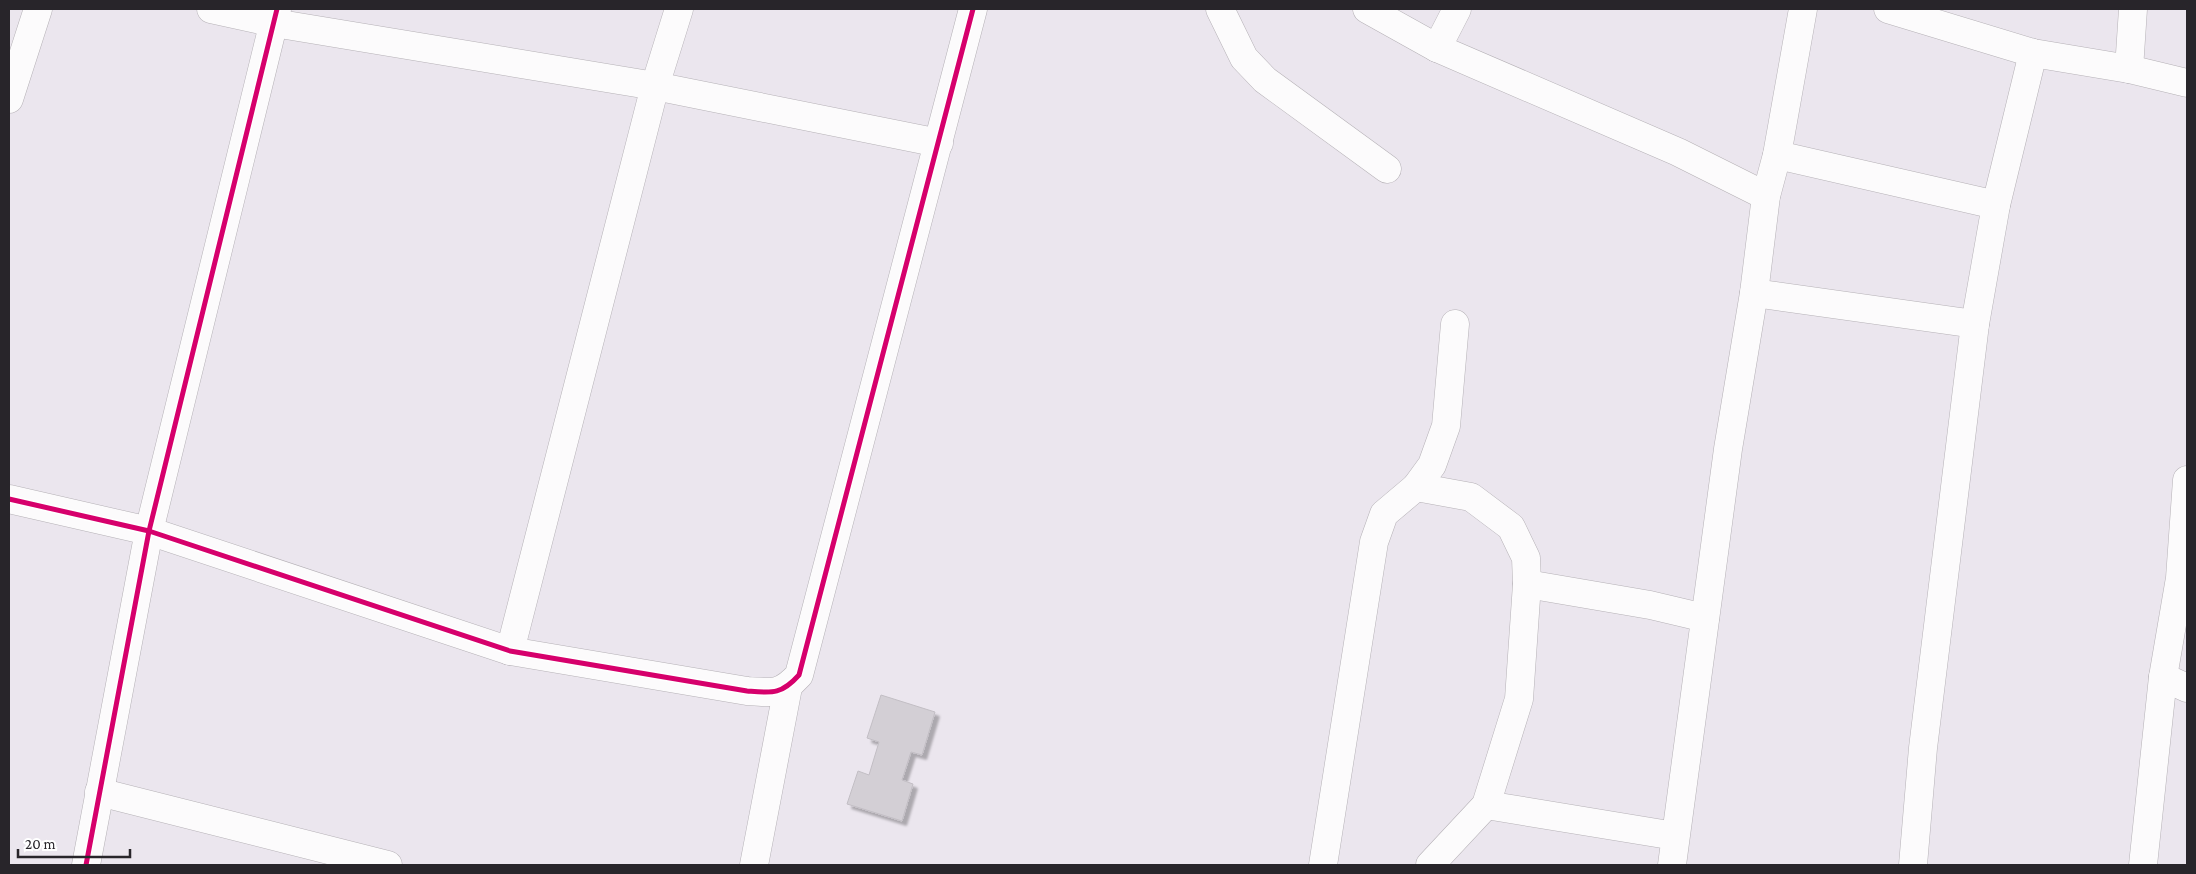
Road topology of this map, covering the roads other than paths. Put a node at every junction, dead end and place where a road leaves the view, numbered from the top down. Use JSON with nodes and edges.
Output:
{"nodes":[{"id":1,"x":38,"y":9,"type":"edge"},
{"id":2,"x":211,"y":9,"type":"edge"},
{"id":3,"x":679,"y":9,"type":"edge"},
{"id":4,"x":973,"y":9,"type":"edge"},
{"id":5,"x":1220,"y":9,"type":"edge"},
{"id":6,"x":1367,"y":9,"type":"edge"},
{"id":7,"x":1458,"y":9,"type":"edge"},
{"id":8,"x":1803,"y":9,"type":"edge"},
{"id":9,"x":2133,"y":9,"type":"edge"},
{"id":10,"x":1894,"y":10,"type":"edge"},
{"id":11,"x":276,"y":16,"type":"edge"},
{"id":12,"x":1437,"y":48,"type":"junction"},
{"id":13,"x":2033,"y":53,"type":"junction"},
{"id":14,"x":2129,"y":69,"type":"junction"},
{"id":15,"x":2187,"y":83,"type":"edge"},
{"id":16,"x":655,"y":86,"type":"junction"},
{"id":17,"x":9,"y":99,"type":"edge"},
{"id":18,"x":939,"y":143,"type":"junction"},
{"id":19,"x":1777,"y":155,"type":"junction"},
{"id":20,"x":1387,"y":169,"type":"dead end"},
{"id":21,"x":1766,"y":196,"type":"junction"},
{"id":22,"x":1996,"y":204,"type":"junction"},
{"id":23,"x":1754,"y":293,"type":"junction"},
{"id":24,"x":1455,"y":324,"type":"dead end"},
{"id":25,"x":1975,"y":324,"type":"junction"},
{"id":26,"x":2187,"y":480,"type":"edge"},
{"id":27,"x":1416,"y":487,"type":"junction"},
{"id":28,"x":9,"y":499,"type":"edge"},
{"id":29,"x":150,"y":531,"type":"junction"},
{"id":30,"x":1527,"y":584,"type":"junction"},
{"id":31,"x":1705,"y":618,"type":"junction"},
{"id":32,"x":510,"y":651,"type":"junction"},
{"id":33,"x":2163,"y":676,"type":"junction"},
{"id":34,"x":788,"y":687,"type":"junction"},
{"id":35,"x":2187,"y":688,"type":"edge"},
{"id":36,"x":99,"y":792,"type":"junction"},
{"id":37,"x":1486,"y":805,"type":"junction"},
{"id":38,"x":1675,"y":836,"type":"junction"},
{"id":39,"x":86,"y":865,"type":"edge"},
{"id":40,"x":388,"y":865,"type":"edge"},
{"id":41,"x":754,"y":865,"type":"edge"},
{"id":42,"x":1323,"y":865,"type":"edge"},
{"id":43,"x":1430,"y":865,"type":"edge"},
{"id":44,"x":1672,"y":865,"type":"edge"},
{"id":45,"x":1913,"y":865,"type":"edge"},
{"id":46,"x":2144,"y":865,"type":"edge"}],
"edges":[{"from":1,"to":17,"type":"street"},
{"from":2,"to":11,"type":"street"},
{"from":3,"to":16,"type":"street"},
{"from":4,"to":18,"type":"street"},
{"from":5,"to":20,"type":"street"},
{"from":6,"to":12,"type":"street"},
{"from":7,"to":12,"type":"street"},
{"from":8,"to":19,"type":"street"},
{"from":9,"to":14,"type":"street"},
{"from":10,"to":13,"type":"street"},
{"from":11,"to":16,"type":"street"},
{"from":11,"to":29,"type":"street"},
{"from":12,"to":21,"type":"street"},
{"from":13,"to":14,"type":"street"},
{"from":13,"to":22,"type":"street"},
{"from":14,"to":15,"type":"street"},
{"from":16,"to":18,"type":"street"},
{"from":16,"to":32,"type":"street"},
{"from":18,"to":34,"type":"street"},
{"from":19,"to":21,"type":"street"},
{"from":19,"to":22,"type":"street"},
{"from":21,"to":23,"type":"street"},
{"from":22,"to":25,"type":"street"},
{"from":23,"to":25,"type":"street"},
{"from":23,"to":31,"type":"street"},
{"from":24,"to":27,"type":"street"},
{"from":25,"to":45,"type":"street"},
{"from":26,"to":33,"type":"street"},
{"from":27,"to":30,"type":"street"},
{"from":27,"to":42,"type":"street"},
{"from":28,"to":29,"type":"street"},
{"from":29,"to":32,"type":"street"},
{"from":29,"to":36,"type":"street"},
{"from":30,"to":31,"type":"street"},
{"from":30,"to":37,"type":"street"},
{"from":31,"to":38,"type":"street"},
{"from":32,"to":34,"type":"street"},
{"from":33,"to":35,"type":"street"},
{"from":33,"to":46,"type":"street"},
{"from":34,"to":41,"type":"street"},
{"from":36,"to":39,"type":"street"},
{"from":36,"to":40,"type":"street"},
{"from":37,"to":38,"type":"street"},
{"from":37,"to":43,"type":"street"},
{"from":38,"to":44,"type":"street"}]}
